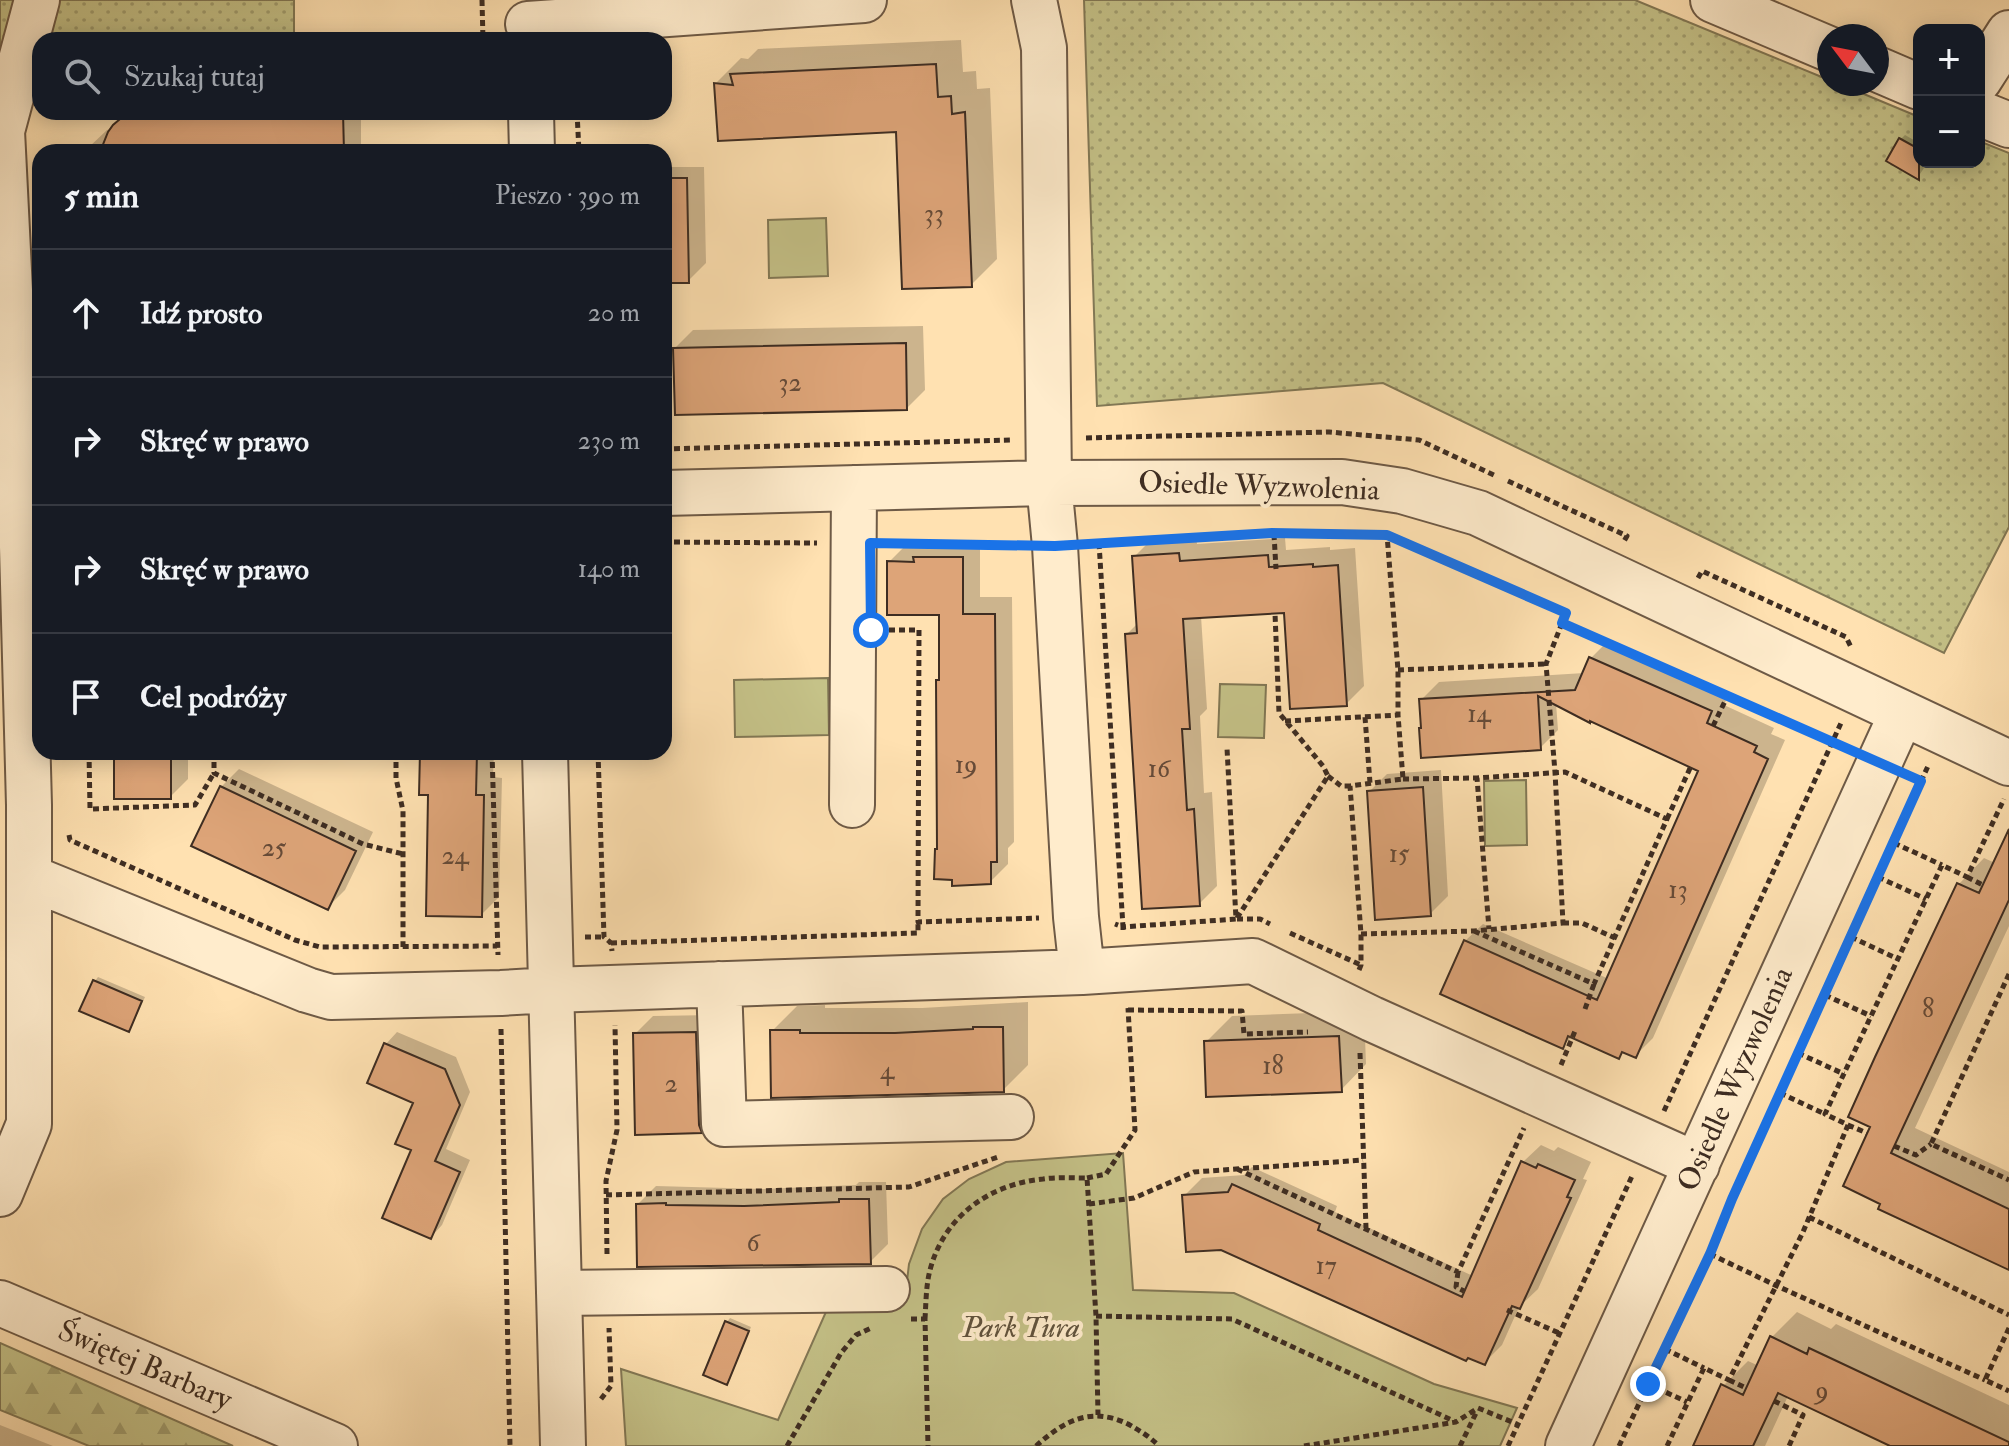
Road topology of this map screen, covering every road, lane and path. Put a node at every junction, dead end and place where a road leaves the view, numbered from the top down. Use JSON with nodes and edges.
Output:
{"nodes":[{"id":1,"x":37,"y":0,"type":"edge"},
{"id":2,"x":482,"y":0,"type":"edge"},
{"id":3,"x":864,"y":0,"type":"edge"},
{"id":4,"x":1034,"y":0,"type":"edge"},
{"id":5,"x":1713,"y":0,"type":"edge"},
{"id":6,"x":528,"y":21,"type":"edge"},
{"id":7,"x":483,"y":32,"type":"edge"},
{"id":8,"x":2009,"y":33,"type":"edge"},
{"id":9,"x":1817,"y":44,"type":"edge"},
{"id":10,"x":1985,"y":71,"type":"edge"},
{"id":11,"x":1889,"y":74,"type":"edge"},
{"id":12,"x":1913,"y":84,"type":"edge"},
{"id":13,"x":1985,"y":115,"type":"edge"},
{"id":14,"x":531,"y":120,"type":"edge"},
{"id":15,"x":577,"y":120,"type":"edge"},
{"id":16,"x":2009,"y":125,"type":"edge"},
{"id":17,"x":532,"y":144,"type":"edge"},
{"id":18,"x":579,"y":144,"type":"edge"},
{"id":19,"x":1049,"y":483,"type":"junction"},
{"id":20,"x":854,"y":488,"type":"junction"},
{"id":21,"x":672,"y":493,"type":"edge"},
{"id":22,"x":20,"y":510,"type":"edge"},
{"id":23,"x":1274,"y":534,"type":"junction"},
{"id":24,"x":1387,"y":535,"type":"junction"},
{"id":25,"x":672,"y":542,"type":"edge"},
{"id":26,"x":854,"y":543,"type":"junction"},
{"id":27,"x":1099,"y":543,"type":"junction"},
{"id":28,"x":1055,"y":546,"type":"junction"},
{"id":29,"x":1276,"y":569,"type":"dead end"},
{"id":30,"x":1275,"y":613,"type":"dead end"},
{"id":31,"x":1562,"y":623,"type":"junction"},
{"id":32,"x":887,"y":630,"type":"dead end"},
{"id":33,"x":1546,"y":664,"type":"junction"},
{"id":34,"x":1398,"y":670,"type":"junction"},
{"id":35,"x":1856,"y":690,"type":"junction"},
{"id":36,"x":1728,"y":695,"type":"junction"},
{"id":37,"x":1902,"y":713,"type":"junction"},
{"id":38,"x":1398,"y":715,"type":"junction"},
{"id":39,"x":1365,"y":717,"type":"junction"},
{"id":40,"x":1284,"y":721,"type":"junction"},
{"id":41,"x":1713,"y":726,"type":"dead end"},
{"id":42,"x":1832,"y":741,"type":"junction"},
{"id":43,"x":89,"y":760,"type":"edge"},
{"id":44,"x":214,"y":760,"type":"edge"},
{"id":45,"x":396,"y":760,"type":"edge"},
{"id":46,"x":492,"y":760,"type":"edge"},
{"id":47,"x":545,"y":760,"type":"edge"},
{"id":48,"x":598,"y":760,"type":"edge"},
{"id":49,"x":1930,"y":760,"type":"dead end"},
{"id":50,"x":1879,"y":762,"type":"junction"},
{"id":51,"x":2009,"y":763,"type":"edge"},
{"id":52,"x":1691,"y":766,"type":"dead end"},
{"id":53,"x":1555,"y":772,"type":"junction"},
{"id":54,"x":214,"y":773,"type":"junction"},
{"id":55,"x":1328,"y":776,"type":"junction"},
{"id":56,"x":1477,"y":778,"type":"junction"},
{"id":57,"x":1403,"y":779,"type":"junction"},
{"id":58,"x":1370,"y":783,"type":"junction"},
{"id":59,"x":1350,"y":786,"type":"junction"},
{"id":60,"x":2009,"y":788,"type":"edge"},
{"id":61,"x":852,"y":805,"type":"dead end"},
{"id":62,"x":1667,"y":819,"type":"junction"},
{"id":63,"x":69,"y":825,"type":"dead end"},
{"id":64,"x":1894,"y":843,"type":"junction"},
{"id":65,"x":403,"y":854,"type":"junction"},
{"id":66,"x":1942,"y":865,"type":"junction"},
{"id":67,"x":29,"y":877,"type":"junction"},
{"id":68,"x":1878,"y":877,"type":"junction"},
{"id":69,"x":1967,"y":877,"type":"junction"},
{"id":70,"x":1983,"y":885,"type":"dead end"},
{"id":71,"x":1926,"y":899,"type":"junction"},
{"id":72,"x":1076,"y":917,"type":"junction"},
{"id":73,"x":1236,"y":919,"type":"dead end"},
{"id":74,"x":918,"y":922,"type":"junction"},
{"id":75,"x":1563,"y":923,"type":"junction"},
{"id":76,"x":1489,"y":929,"type":"junction"},
{"id":77,"x":1474,"y":931,"type":"junction"},
{"id":78,"x":1361,"y":934,"type":"junction"},
{"id":79,"x":1851,"y":937,"type":"junction"},
{"id":80,"x":1615,"y":938,"type":"junction"},
{"id":81,"x":611,"y":943,"type":"junction"},
{"id":82,"x":497,"y":946,"type":"junction"},
{"id":83,"x":403,"y":947,"type":"junction"},
{"id":84,"x":1898,"y":959,"type":"junction"},
{"id":85,"x":1082,"y":972,"type":"junction"},
{"id":86,"x":2009,"y":974,"type":"edge"},
{"id":87,"x":1355,"y":980,"type":"dead end"},
{"id":88,"x":719,"y":984,"type":"junction"},
{"id":89,"x":1594,"y":984,"type":"junction"},
{"id":90,"x":615,"y":988,"type":"junction"},
{"id":91,"x":551,"y":990,"type":"junction"},
{"id":92,"x":501,"y":993,"type":"junction"},
{"id":93,"x":1825,"y":995,"type":"junction"},
{"id":94,"x":1585,"y":1009,"type":"dead end"},
{"id":95,"x":1871,"y":1016,"type":"junction"},
{"id":96,"x":1372,"y":1019,"type":"junction"},
{"id":97,"x":1575,"y":1031,"type":"dead end"},
{"id":98,"x":1798,"y":1053,"type":"junction"},
{"id":99,"x":1558,"y":1072,"type":"dead end"},
{"id":100,"x":1844,"y":1074,"type":"junction"},
{"id":101,"x":1780,"y":1093,"type":"junction"},
{"id":102,"x":1825,"y":1114,"type":"junction"},
{"id":103,"x":1662,"y":1116,"type":"dead end"},
{"id":104,"x":1526,"y":1122,"type":"dead end"},
{"id":105,"x":1848,"y":1125,"type":"junction"},
{"id":106,"x":1867,"y":1133,"type":"dead end"},
{"id":107,"x":1010,"y":1136,"type":"joint"},
{"id":108,"x":1931,"y":1144,"type":"junction"},
{"id":109,"x":1894,"y":1146,"type":"dead end"},
{"id":110,"x":1363,"y":1160,"type":"junction"},
{"id":111,"x":1697,"y":1165,"type":"junction"},
{"id":112,"x":1237,"y":1169,"type":"junction"},
{"id":113,"x":1634,"y":1172,"type":"dead end"},
{"id":114,"x":2009,"y":1180,"type":"edge"},
{"id":115,"x":0,"y":1194,"type":"edge"},
{"id":116,"x":606,"y":1195,"type":"junction"},
{"id":117,"x":1089,"y":1204,"type":"junction"},
{"id":118,"x":1809,"y":1217,"type":"junction"},
{"id":119,"x":1366,"y":1228,"type":"junction"},
{"id":120,"x":1710,"y":1254,"type":"junction"},
{"id":121,"x":1458,"y":1272,"type":"junction"},
{"id":122,"x":1777,"y":1286,"type":"junction"},
{"id":123,"x":1464,"y":1291,"type":"dead end"},
{"id":124,"x":559,"y":1293,"type":"junction"},
{"id":125,"x":608,"y":1293,"type":"junction"},
{"id":126,"x":0,"y":1303,"type":"edge"},
{"id":127,"x":1507,"y":1310,"type":"dead end"},
{"id":128,"x":888,"y":1311,"type":"junction"},
{"id":129,"x":2009,"y":1315,"type":"edge"},
{"id":130,"x":1096,"y":1316,"type":"junction"},
{"id":131,"x":925,"y":1319,"type":"junction"},
{"id":132,"x":2009,"y":1328,"type":"edge"},
{"id":133,"x":1559,"y":1333,"type":"junction"},
{"id":134,"x":1665,"y":1349,"type":"junction"},
{"id":135,"x":1704,"y":1368,"type":"junction"},
{"id":136,"x":1729,"y":1380,"type":"junction"},
{"id":137,"x":1985,"y":1380,"type":"junction"},
{"id":138,"x":1648,"y":1384,"type":"junction"},
{"id":139,"x":1746,"y":1388,"type":"dead end"},
{"id":140,"x":2009,"y":1391,"type":"edge"},
{"id":141,"x":1774,"y":1401,"type":"dead end"},
{"id":142,"x":1687,"y":1402,"type":"junction"},
{"id":143,"x":595,"y":1408,"type":"dead end"},
{"id":144,"x":1478,"y":1408,"type":"junction"},
{"id":145,"x":1098,"y":1415,"type":"junction"},
{"id":146,"x":1456,"y":1422,"type":"junction"},
{"id":147,"x":1517,"y":1424,"type":"junction"},
{"id":148,"x":1328,"y":1444,"type":"edge"},
{"id":149,"x":1620,"y":1444,"type":"edge"},
{"id":150,"x":335,"y":1446,"type":"edge"},
{"id":151,"x":510,"y":1446,"type":"edge"},
{"id":152,"x":563,"y":1446,"type":"edge"},
{"id":153,"x":787,"y":1446,"type":"edge"},
{"id":154,"x":928,"y":1446,"type":"edge"},
{"id":155,"x":1036,"y":1446,"type":"edge"},
{"id":156,"x":1159,"y":1446,"type":"edge"},
{"id":157,"x":1304,"y":1446,"type":"edge"},
{"id":158,"x":1460,"y":1446,"type":"edge"},
{"id":159,"x":1508,"y":1446,"type":"edge"},
{"id":160,"x":1568,"y":1446,"type":"edge"},
{"id":161,"x":1628,"y":1446,"type":"edge"},
{"id":162,"x":1667,"y":1446,"type":"edge"},
{"id":163,"x":1789,"y":1446,"type":"edge"}],
"edges":[{"from":1,"to":22,"type":"street"},
{"from":2,"to":7,"type":"path"},
{"from":3,"to":6,"type":"street"},
{"from":4,"to":19,"type":"street"},
{"from":5,"to":9,"type":"street"},
{"from":8,"to":10,"type":"street"},
{"from":11,"to":12,"type":"street"},
{"from":13,"to":16,"type":"street"},
{"from":14,"to":17,"type":"street"},
{"from":15,"to":18,"type":"path"},
{"from":19,"to":20,"type":"street","name":"Osiedle Wyzwolenia"},
{"from":19,"to":28,"type":"street"},
{"from":19,"to":35,"type":"street","name":"Osiedle Wyzwolenia"},
{"from":20,"to":21,"type":"street","name":"Osiedle Wyzwolenia"},
{"from":20,"to":26,"type":"street"},
{"from":22,"to":67,"type":"street"},
{"from":23,"to":24,"type":"path"},
{"from":23,"to":27,"type":"path"},
{"from":23,"to":29,"type":"path"},
{"from":24,"to":31,"type":"path"},
{"from":24,"to":34,"type":"path"},
{"from":25,"to":26,"type":"path"},
{"from":26,"to":28,"type":"path"},
{"from":26,"to":61,"type":"street"},
{"from":27,"to":28,"type":"path"},
{"from":27,"to":72,"type":"path"},
{"from":28,"to":72,"type":"street"},
{"from":30,"to":40,"type":"path"},
{"from":31,"to":33,"type":"path"},
{"from":31,"to":36,"type":"path"},
{"from":32,"to":74,"type":"path"},
{"from":33,"to":34,"type":"path"},
{"from":33,"to":53,"type":"path"},
{"from":34,"to":38,"type":"path"},
{"from":35,"to":37,"type":"street","name":"Osiedle Wyzwolenia"},
{"from":35,"to":42,"type":"path"},
{"from":36,"to":41,"type":"path"},
{"from":36,"to":42,"type":"path"},
{"from":37,"to":50,"type":"street","name":"Osiedle Wyzwolenia"},
{"from":37,"to":51,"type":"street","name":"Osiedle Wyzwolenia"},
{"from":38,"to":39,"type":"path"},
{"from":38,"to":57,"type":"path"},
{"from":39,"to":40,"type":"path"},
{"from":39,"to":58,"type":"path"},
{"from":40,"to":55,"type":"path"},
{"from":42,"to":50,"type":"path"},
{"from":42,"to":103,"type":"path"},
{"from":43,"to":54,"type":"path"},
{"from":44,"to":54,"type":"path"},
{"from":45,"to":65,"type":"path"},
{"from":46,"to":82,"type":"path"},
{"from":47,"to":91,"type":"street"},
{"from":48,"to":81,"type":"path"},
{"from":49,"to":64,"type":"path"},
{"from":50,"to":111,"type":"street","name":"Osiedle Wyzwolenia"},
{"from":52,"to":62,"type":"path"},
{"from":53,"to":56,"type":"path"},
{"from":53,"to":62,"type":"path"},
{"from":53,"to":75,"type":"path"},
{"from":54,"to":65,"type":"path"},
{"from":55,"to":59,"type":"path"},
{"from":55,"to":73,"type":"path"},
{"from":56,"to":57,"type":"path"},
{"from":56,"to":76,"type":"path"},
{"from":57,"to":58,"type":"path"},
{"from":58,"to":59,"type":"path"},
{"from":59,"to":78,"type":"path"},
{"from":60,"to":69,"type":"path"},
{"from":62,"to":80,"type":"path"},
{"from":63,"to":83,"type":"path"},
{"from":64,"to":66,"type":"path"},
{"from":64,"to":68,"type":"path"},
{"from":65,"to":83,"type":"path"},
{"from":66,"to":69,"type":"path"},
{"from":66,"to":71,"type":"path"},
{"from":67,"to":92,"type":"street"},
{"from":67,"to":115,"type":"street"},
{"from":68,"to":71,"type":"path"},
{"from":68,"to":79,"type":"path"},
{"from":69,"to":70,"type":"path"},
{"from":71,"to":84,"type":"path"},
{"from":72,"to":74,"type":"path"},
{"from":72,"to":85,"type":"street"},
{"from":74,"to":81,"type":"path"},
{"from":75,"to":76,"type":"path"},
{"from":75,"to":80,"type":"path"},
{"from":76,"to":77,"type":"path"},
{"from":77,"to":78,"type":"path"},
{"from":77,"to":89,"type":"path"},
{"from":78,"to":87,"type":"path"},
{"from":79,"to":84,"type":"path"},
{"from":79,"to":93,"type":"path"},
{"from":80,"to":89,"type":"path"},
{"from":81,"to":90,"type":"path"},
{"from":82,"to":83,"type":"path"},
{"from":82,"to":92,"type":"path"},
{"from":84,"to":95,"type":"path"},
{"from":85,"to":88,"type":"street"},
{"from":85,"to":96,"type":"street"},
{"from":86,"to":108,"type":"path"},
{"from":88,"to":90,"type":"street"},
{"from":88,"to":107,"type":"street"},
{"from":89,"to":94,"type":"path"},
{"from":90,"to":91,"type":"street"},
{"from":90,"to":116,"type":"path"},
{"from":91,"to":92,"type":"street"},
{"from":91,"to":124,"type":"street"},
{"from":92,"to":151,"type":"path"},
{"from":93,"to":95,"type":"path"},
{"from":93,"to":98,"type":"path"},
{"from":95,"to":100,"type":"path"},
{"from":96,"to":110,"type":"path"},
{"from":96,"to":111,"type":"street"},
{"from":97,"to":99,"type":"path"},
{"from":98,"to":100,"type":"path"},
{"from":98,"to":101,"type":"path"},
{"from":100,"to":102,"type":"path"},
{"from":101,"to":102,"type":"path"},
{"from":101,"to":120,"type":"path"},
{"from":102,"to":105,"type":"path"},
{"from":104,"to":121,"type":"path"},
{"from":105,"to":106,"type":"path"},
{"from":105,"to":118,"type":"path"},
{"from":107,"to":116,"type":"path"},
{"from":108,"to":109,"type":"path"},
{"from":108,"to":114,"type":"path"},
{"from":110,"to":112,"type":"path"},
{"from":110,"to":119,"type":"path"},
{"from":111,"to":160,"type":"street","name":"Osiedle Wyzwolenia"},
{"from":112,"to":117,"type":"path"},
{"from":112,"to":119,"type":"path"},
{"from":113,"to":133,"type":"path"},
{"from":116,"to":125,"type":"path"},
{"from":117,"to":130,"type":"path"},
{"from":117,"to":131,"type":"path"},
{"from":118,"to":122,"type":"path"},
{"from":118,"to":129,"type":"path"},
{"from":119,"to":121,"type":"path"},
{"from":120,"to":122,"type":"path"},
{"from":120,"to":134,"type":"path"},
{"from":121,"to":123,"type":"path"},
{"from":122,"to":136,"type":"path"},
{"from":122,"to":137,"type":"path"},
{"from":124,"to":125,"type":"street"},
{"from":124,"to":152,"type":"street"},
{"from":125,"to":128,"type":"street"},
{"from":125,"to":143,"type":"path"},
{"from":126,"to":150,"type":"street","name":"Świętej Barbary"},
{"from":127,"to":133,"type":"path"},
{"from":128,"to":131,"type":"path"},
{"from":128,"to":153,"type":"path"},
{"from":130,"to":145,"type":"path"},
{"from":130,"to":146,"type":"path"},
{"from":131,"to":154,"type":"path"},
{"from":132,"to":137,"type":"path"},
{"from":133,"to":147,"type":"path"},
{"from":134,"to":135,"type":"path"},
{"from":134,"to":138,"type":"path"},
{"from":135,"to":136,"type":"path"},
{"from":135,"to":142,"type":"path"},
{"from":136,"to":139,"type":"path"},
{"from":137,"to":140,"type":"path"},
{"from":138,"to":142,"type":"path"},
{"from":138,"to":149,"type":"path"},
{"from":141,"to":163,"type":"path"},
{"from":142,"to":162,"type":"path"},
{"from":144,"to":146,"type":"path"},
{"from":144,"to":147,"type":"path"},
{"from":144,"to":158,"type":"path"},
{"from":145,"to":155,"type":"path"},
{"from":145,"to":156,"type":"path"},
{"from":146,"to":148,"type":"path"},
{"from":147,"to":159,"type":"path"},
{"from":148,"to":157,"type":"path"},
{"from":149,"to":161,"type":"path"}]}
